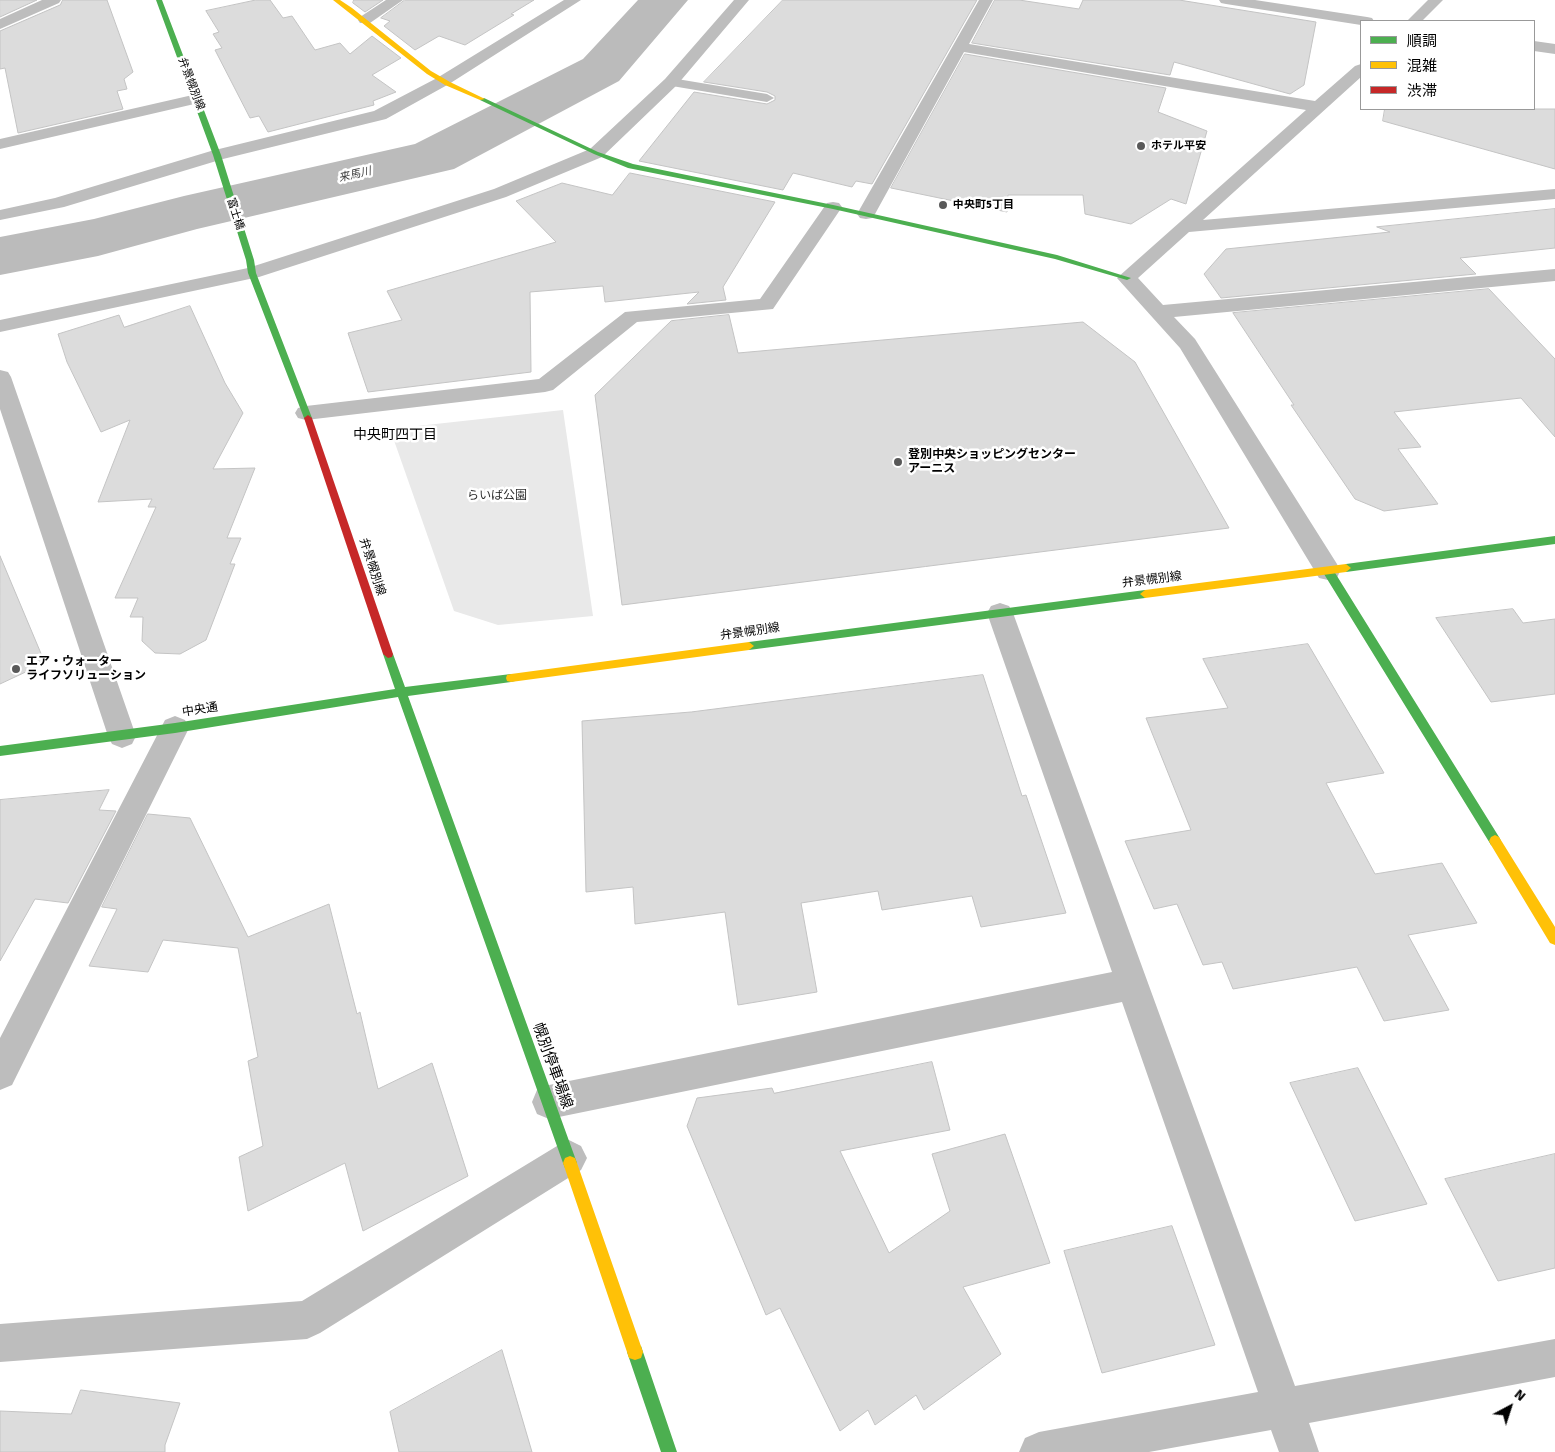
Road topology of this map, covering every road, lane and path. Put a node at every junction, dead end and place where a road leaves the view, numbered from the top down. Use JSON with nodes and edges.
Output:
{"nodes":[{"id":1,"x":54,"y":0,"type":"edge"},
{"id":2,"x":159,"y":0,"type":"edge"},
{"id":3,"x":336,"y":0,"type":"edge"},
{"id":4,"x":396,"y":0,"type":"edge"},
{"id":5,"x":574,"y":0,"type":"edge"},
{"id":6,"x":742,"y":0,"type":"edge"},
{"id":7,"x":986,"y":0,"type":"edge"},
{"id":8,"x":1226,"y":0,"type":"edge"},
{"id":9,"x":1436,"y":0,"type":"edge"},
{"id":10,"x":365,"y":20,"type":"junction"},
{"id":11,"x":1360,"y":20,"type":"edge"},
{"id":12,"x":1415,"y":20,"type":"edge"},
{"id":13,"x":0,"y":25,"type":"edge"},
{"id":14,"x":1535,"y":46,"type":"edge"},
{"id":15,"x":960,"y":47,"type":"junction"},
{"id":16,"x":1555,"y":49,"type":"edge"},
{"id":17,"x":1360,"y":70,"type":"edge"},
{"id":18,"x":443,"y":81,"type":"junction"},
{"id":19,"x":670,"y":82,"type":"junction"},
{"id":20,"x":767,"y":98,"type":"dead end"},
{"id":21,"x":197,"y":99,"type":"junction"},
{"id":22,"x":1319,"y":107,"type":"junction"},
{"id":23,"x":1,"y":142,"type":"edge"},
{"id":24,"x":596,"y":153,"type":"junction"},
{"id":25,"x":218,"y":162,"type":"junction"},
{"id":26,"x":1555,"y":194,"type":"edge"},
{"id":27,"x":833,"y":207,"type":"junction"},
{"id":28,"x":866,"y":214,"type":"junction"},
{"id":29,"x":0,"y":216,"type":"edge"},
{"id":30,"x":1185,"y":227,"type":"junction"},
{"id":31,"x":251,"y":267,"type":"junction"},
{"id":32,"x":1555,"y":275,"type":"edge"},
{"id":33,"x":1128,"y":278,"type":"junction"},
{"id":34,"x":1159,"y":312,"type":"junction"},
{"id":35,"x":0,"y":326,"type":"edge"},
{"id":36,"x":0,"y":377,"type":"edge"},
{"id":37,"x":306,"y":413,"type":"junction"},
{"id":38,"x":1555,"y":540,"type":"edge"},
{"id":39,"x":1328,"y":571,"type":"junction"},
{"id":40,"x":1000,"y":613,"type":"junction"},
{"id":41,"x":404,"y":692,"type":"junction"},
{"id":42,"x":175,"y":728,"type":"junction"},
{"id":43,"x":122,"y":736,"type":"junction"},
{"id":44,"x":0,"y":751,"type":"edge"},
{"id":45,"x":1555,"y":938,"type":"edge"},
{"id":46,"x":1131,"y":984,"type":"junction"},
{"id":47,"x":0,"y":1073,"type":"edge"},
{"id":48,"x":549,"y":1102,"type":"junction"},
{"id":49,"x":568,"y":1158,"type":"junction"},
{"id":50,"x":0,"y":1343,"type":"edge"},
{"id":51,"x":1555,"y":1358,"type":"edge"},
{"id":52,"x":1283,"y":1409,"type":"junction"},
{"id":53,"x":669,"y":1452,"type":"edge"},
{"id":54,"x":1039,"y":1452,"type":"edge"},
{"id":55,"x":1299,"y":1452,"type":"edge"}],
"edges":[{"from":1,"to":13,"type":"street"},
{"from":2,"to":21,"type":"street","name":"弁景幌別線"},
{"from":3,"to":10,"type":"street"},
{"from":4,"to":10,"type":"street"},
{"from":5,"to":18,"type":"street"},
{"from":6,"to":19,"type":"street"},
{"from":7,"to":15,"type":"street"},
{"from":8,"to":11,"type":"street"},
{"from":9,"to":12,"type":"street"},
{"from":10,"to":18,"type":"street"},
{"from":14,"to":16,"type":"street"},
{"from":15,"to":22,"type":"street"},
{"from":15,"to":28,"type":"street"},
{"from":17,"to":22,"type":"street"},
{"from":18,"to":24,"type":"street"},
{"from":18,"to":25,"type":"street"},
{"from":19,"to":20,"type":"lane"},
{"from":19,"to":24,"type":"street"},
{"from":21,"to":23,"type":"street"},
{"from":21,"to":25,"type":"street","name":"弁景幌別線"},
{"from":22,"to":30,"type":"street"},
{"from":24,"to":27,"type":"street"},
{"from":24,"to":31,"type":"street"},
{"from":25,"to":29,"type":"street"},
{"from":25,"to":31,"type":"street","name":"富士橋"},
{"from":26,"to":30,"type":"street"},
{"from":27,"to":28,"type":"street"},
{"from":27,"to":37,"type":"street"},
{"from":28,"to":33,"type":"street"},
{"from":30,"to":33,"type":"street"},
{"from":31,"to":35,"type":"street"},
{"from":31,"to":37,"type":"street","name":"弁景幌別線"},
{"from":32,"to":34,"type":"street"},
{"from":33,"to":34,"type":"street"},
{"from":34,"to":39,"type":"street"},
{"from":36,"to":43,"type":"street"},
{"from":37,"to":41,"type":"street","name":"弁景幌別線"},
{"from":38,"to":39,"type":"street","name":"弁景幌別線"},
{"from":39,"to":40,"type":"street","name":"弁景幌別線"},
{"from":39,"to":45,"type":"street"},
{"from":40,"to":41,"type":"street","name":"弁景幌別線"},
{"from":40,"to":46,"type":"street"},
{"from":41,"to":42,"type":"street","name":"中央通"},
{"from":41,"to":48,"type":"street","name":"幌別停車場線"},
{"from":42,"to":43,"type":"street","name":"中央通"},
{"from":42,"to":47,"type":"street"},
{"from":43,"to":44,"type":"street","name":"中央通"},
{"from":46,"to":48,"type":"street"},
{"from":46,"to":52,"type":"street"},
{"from":48,"to":49,"type":"street","name":"幌別停車場線"},
{"from":49,"to":50,"type":"street"},
{"from":49,"to":53,"type":"street","name":"幌別停車場線"},
{"from":51,"to":52,"type":"street"},
{"from":52,"to":54,"type":"street"},
{"from":52,"to":55,"type":"street"}]}
